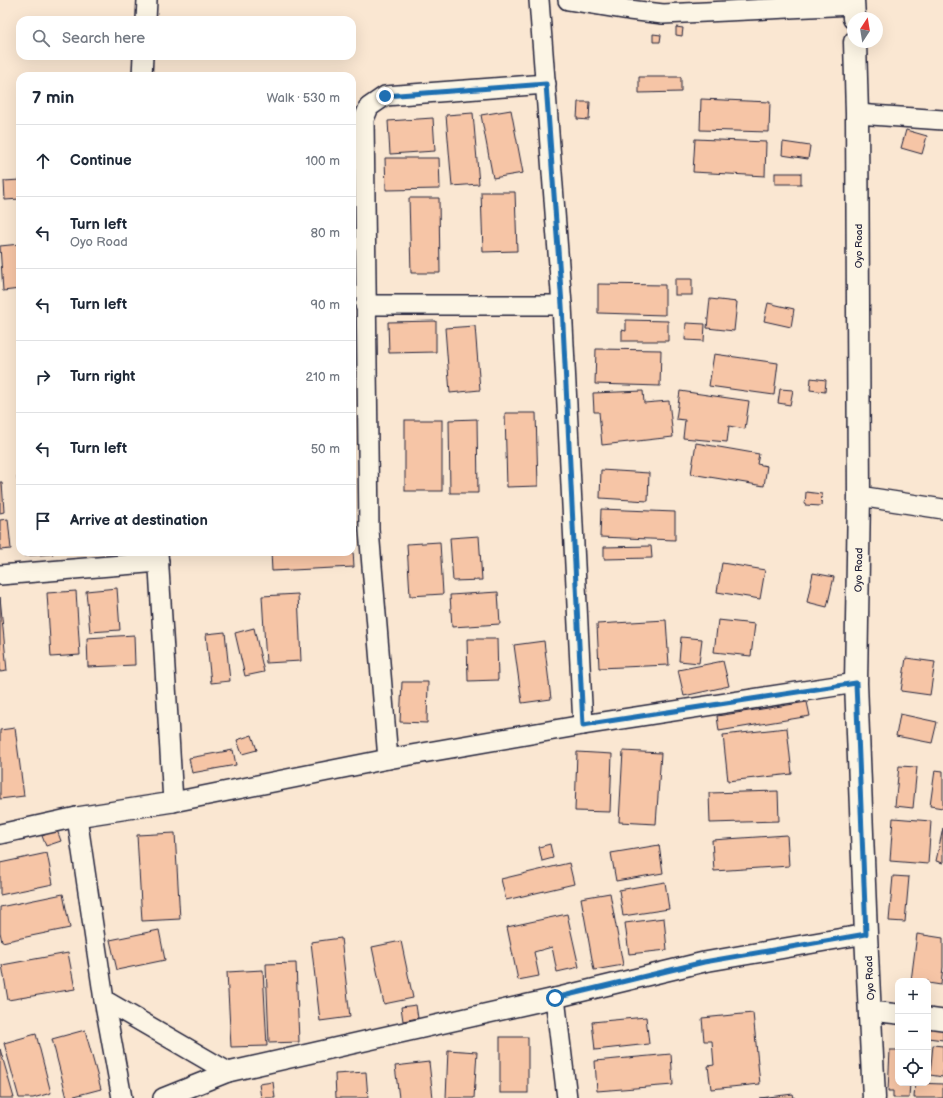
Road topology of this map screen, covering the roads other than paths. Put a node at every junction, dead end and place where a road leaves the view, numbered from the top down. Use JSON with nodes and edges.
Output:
{"nodes":[{"id":1,"x":147,"y":0,"type":"edge"},
{"id":2,"x":539,"y":0,"type":"edge"},
{"id":3,"x":568,"y":0,"type":"edge"},
{"id":4,"x":853,"y":8,"type":"edge"},
{"id":5,"x":146,"y":16,"type":"edge"},
{"id":6,"x":854,"y":48,"type":"edge"},
{"id":7,"x":143,"y":60,"type":"edge"},
{"id":8,"x":142,"y":72,"type":"edge"},
{"id":9,"x":546,"y":84,"type":"junction"},
{"id":10,"x":857,"y":114,"type":"junction"},
{"id":11,"x":943,"y":120,"type":"edge"},
{"id":12,"x":365,"y":305,"type":"junction"},
{"id":13,"x":562,"y":305,"type":"junction"},
{"id":14,"x":859,"y":496,"type":"junction"},
{"id":15,"x":943,"y":509,"type":"edge"},
{"id":16,"x":158,"y":557,"type":"edge"},
{"id":17,"x":0,"y":575,"type":"edge"},
{"id":18,"x":856,"y":683,"type":"junction"},
{"id":19,"x":583,"y":725,"type":"junction"},
{"id":20,"x":388,"y":759,"type":"junction"},
{"id":21,"x":174,"y":802,"type":"junction"},
{"id":22,"x":77,"y":817,"type":"junction"},
{"id":23,"x":0,"y":834,"type":"edge"},
{"id":24,"x":866,"y":934,"type":"junction"},
{"id":25,"x":555,"y":998,"type":"junction"},
{"id":26,"x":104,"y":1000,"type":"junction"},
{"id":27,"x":871,"y":1011,"type":"junction"},
{"id":28,"x":895,"y":1014,"type":"edge"},
{"id":29,"x":931,"y":1018,"type":"edge"},
{"id":30,"x":943,"y":1020,"type":"edge"},
{"id":31,"x":228,"y":1072,"type":"junction"},
{"id":32,"x":122,"y":1098,"type":"edge"},
{"id":33,"x":163,"y":1098,"type":"edge"},
{"id":34,"x":567,"y":1098,"type":"edge"},
{"id":35,"x":874,"y":1098,"type":"edge"}],
"edges":[{"from":1,"to":5,"type":"street"},
{"from":2,"to":9,"type":"street"},
{"from":3,"to":4,"type":"street"},
{"from":6,"to":10,"type":"street","name":"Oyo Road"},
{"from":7,"to":8,"type":"street"},
{"from":9,"to":12,"type":"street"},
{"from":9,"to":13,"type":"street"},
{"from":10,"to":11,"type":"street"},
{"from":10,"to":14,"type":"street","name":"Oyo Road"},
{"from":12,"to":13,"type":"street"},
{"from":12,"to":20,"type":"street"},
{"from":13,"to":19,"type":"street"},
{"from":14,"to":15,"type":"street"},
{"from":14,"to":18,"type":"street","name":"Oyo Road"},
{"from":16,"to":17,"type":"street"},
{"from":16,"to":21,"type":"street"},
{"from":18,"to":19,"type":"street"},
{"from":18,"to":24,"type":"street","name":"Oyo Road"},
{"from":19,"to":20,"type":"street"},
{"from":20,"to":21,"type":"street"},
{"from":21,"to":22,"type":"street"},
{"from":22,"to":23,"type":"street"},
{"from":22,"to":26,"type":"street"},
{"from":24,"to":25,"type":"street"},
{"from":24,"to":27,"type":"street","name":"Oyo Road"},
{"from":25,"to":31,"type":"street"},
{"from":25,"to":34,"type":"street"},
{"from":26,"to":31,"type":"street"},
{"from":26,"to":32,"type":"street"},
{"from":27,"to":28,"type":"street"},
{"from":27,"to":35,"type":"street","name":"Oyo Road"},
{"from":29,"to":30,"type":"street"},
{"from":31,"to":33,"type":"street"}]}
